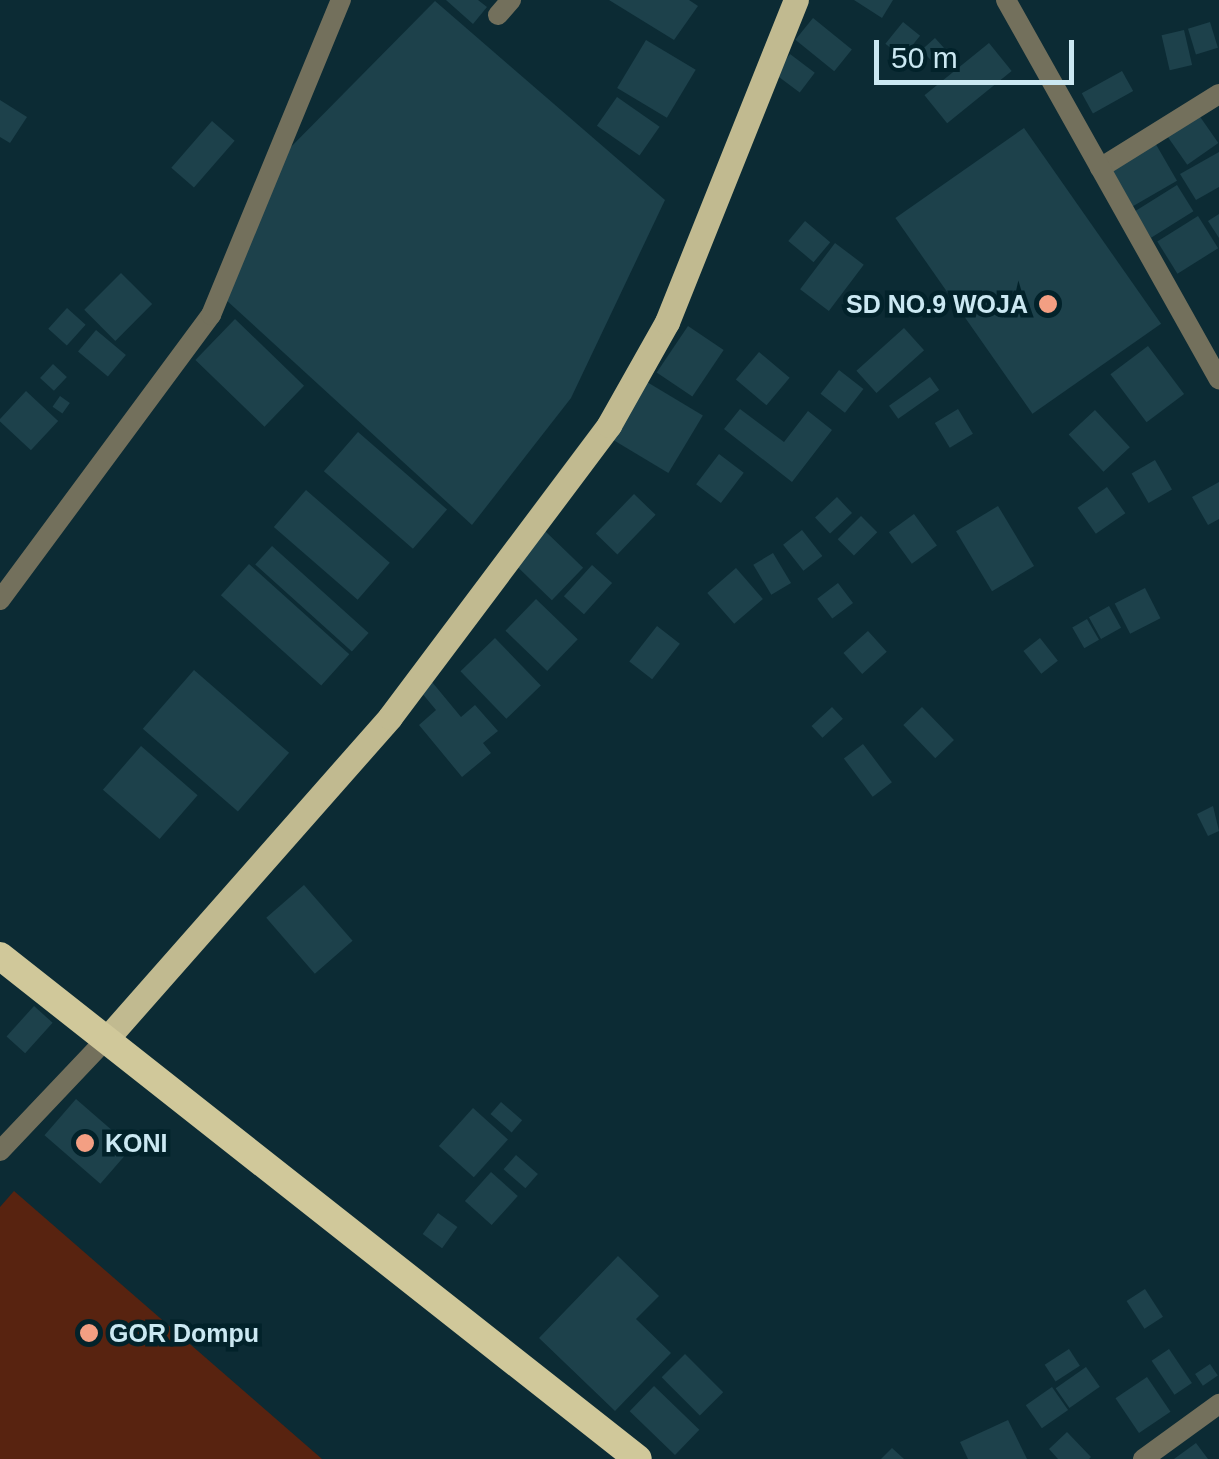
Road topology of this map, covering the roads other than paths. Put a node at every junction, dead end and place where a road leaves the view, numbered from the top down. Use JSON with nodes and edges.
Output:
{"nodes":[{"id":1,"x":341,"y":0,"type":"edge"},
{"id":2,"x":796,"y":0,"type":"edge"},
{"id":3,"x":1006,"y":0,"type":"edge"},
{"id":4,"x":1219,"y":94,"type":"edge"},
{"id":5,"x":1100,"y":168,"type":"junction"},
{"id":6,"x":1219,"y":379,"type":"edge"},
{"id":7,"x":0,"y":600,"type":"edge"},
{"id":8,"x":0,"y":956,"type":"edge"},
{"id":9,"x":108,"y":1036,"type":"junction"},
{"id":10,"x":0,"y":1151,"type":"edge"},
{"id":11,"x":1219,"y":1404,"type":"edge"},
{"id":12,"x":638,"y":1459,"type":"edge"},
{"id":13,"x":1143,"y":1459,"type":"edge"}],
"edges":[{"from":1,"to":7,"type":"street"},
{"from":2,"to":9,"type":"main road"},
{"from":3,"to":5,"type":"street"},
{"from":4,"to":5,"type":"street"},
{"from":5,"to":6,"type":"street"},
{"from":8,"to":9,"type":"highway"},
{"from":9,"to":10,"type":"street"},
{"from":9,"to":12,"type":"highway"},
{"from":11,"to":13,"type":"street"}]}
